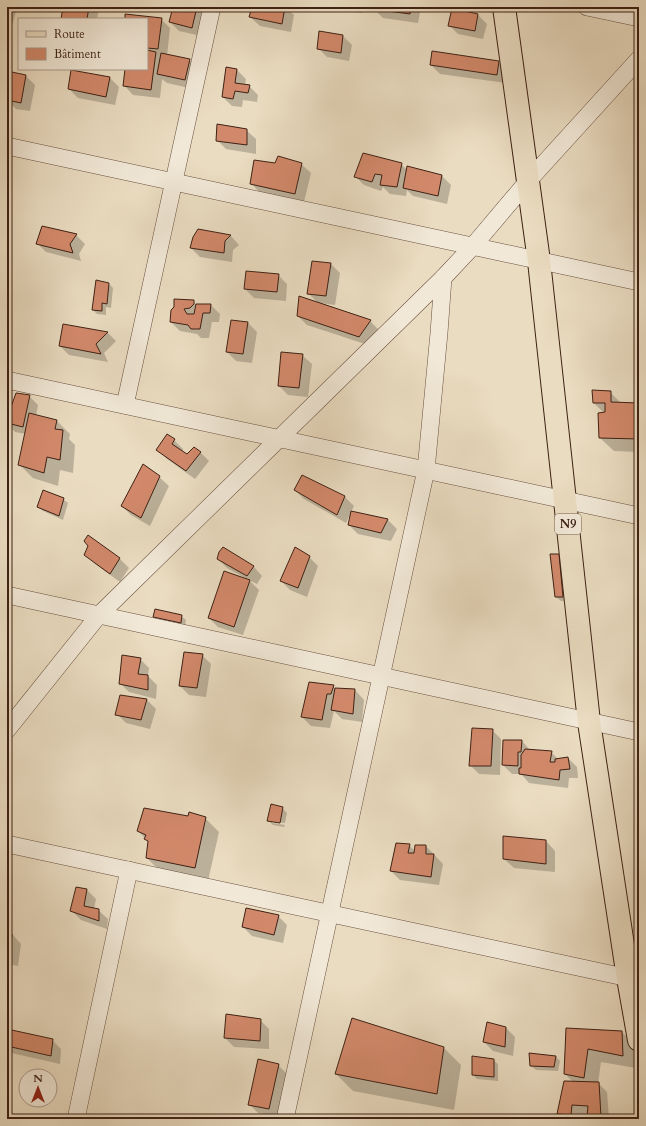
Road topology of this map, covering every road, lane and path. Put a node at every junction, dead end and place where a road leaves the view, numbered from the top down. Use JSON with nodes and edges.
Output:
{"nodes":[{"id":1,"x":212,"y":7,"type":"edge"},
{"id":2,"x":504,"y":7,"type":"edge"},
{"id":3,"x":587,"y":7,"type":"edge"},
{"id":4,"x":639,"y":18,"type":"edge"},
{"id":5,"x":639,"y":59,"type":"edge"},
{"id":6,"x":7,"y":146,"type":"edge"},
{"id":7,"x":528,"y":181,"type":"junction"},
{"id":8,"x":173,"y":182,"type":"junction"},
{"id":9,"x":473,"y":246,"type":"junction"},
{"id":10,"x":539,"y":261,"type":"junction"},
{"id":11,"x":443,"y":278,"type":"junction"},
{"id":12,"x":639,"y":282,"type":"edge"},
{"id":13,"x":7,"y":380,"type":"edge"},
{"id":14,"x":125,"y":405,"type":"junction"},
{"id":15,"x":280,"y":439,"type":"junction"},
{"id":16,"x":426,"y":470,"type":"junction"},
{"id":17,"x":565,"y":501,"type":"junction"},
{"id":18,"x":639,"y":516,"type":"edge"},
{"id":19,"x":7,"y":595,"type":"edge"},
{"id":20,"x":99,"y":615,"type":"junction"},
{"id":21,"x":381,"y":676,"type":"junction"},
{"id":22,"x":589,"y":722,"type":"junction"},
{"id":23,"x":7,"y":730,"type":"edge"},
{"id":24,"x":639,"y":732,"type":"edge"},
{"id":25,"x":7,"y":844,"type":"edge"},
{"id":26,"x":129,"y":870,"type":"junction"},
{"id":27,"x":330,"y":913,"type":"junction"},
{"id":28,"x":634,"y":980,"type":"edge"},
{"id":29,"x":639,"y":1040,"type":"edge"},
{"id":30,"x":76,"y":1119,"type":"edge"},
{"id":31,"x":285,"y":1119,"type":"edge"}],
"edges":[{"from":1,"to":8,"type":"street"},
{"from":2,"to":7,"type":"main road","number":"N9"},
{"from":3,"to":4,"type":"street"},
{"from":5,"to":7,"type":"street"},
{"from":6,"to":8,"type":"street"},
{"from":7,"to":9,"type":"street"},
{"from":7,"to":10,"type":"main road","number":"N9"},
{"from":8,"to":9,"type":"street"},
{"from":8,"to":14,"type":"street"},
{"from":9,"to":10,"type":"street"},
{"from":9,"to":11,"type":"street"},
{"from":10,"to":12,"type":"street"},
{"from":10,"to":17,"type":"main road","number":"N9"},
{"from":11,"to":15,"type":"street"},
{"from":11,"to":16,"type":"street"},
{"from":13,"to":14,"type":"street"},
{"from":14,"to":15,"type":"street"},
{"from":15,"to":16,"type":"street"},
{"from":15,"to":20,"type":"street"},
{"from":16,"to":17,"type":"street"},
{"from":16,"to":21,"type":"street"},
{"from":17,"to":18,"type":"street"},
{"from":17,"to":22,"type":"main road","number":"N9"},
{"from":19,"to":20,"type":"street"},
{"from":20,"to":21,"type":"street"},
{"from":20,"to":23,"type":"street"},
{"from":21,"to":22,"type":"street"},
{"from":21,"to":27,"type":"street"},
{"from":22,"to":24,"type":"street"},
{"from":22,"to":28,"type":"main road","number":"N9"},
{"from":25,"to":26,"type":"street"},
{"from":26,"to":27,"type":"street"},
{"from":26,"to":30,"type":"street"},
{"from":27,"to":28,"type":"street"},
{"from":27,"to":31,"type":"street"},
{"from":28,"to":29,"type":"main road","number":"N9"}]}
